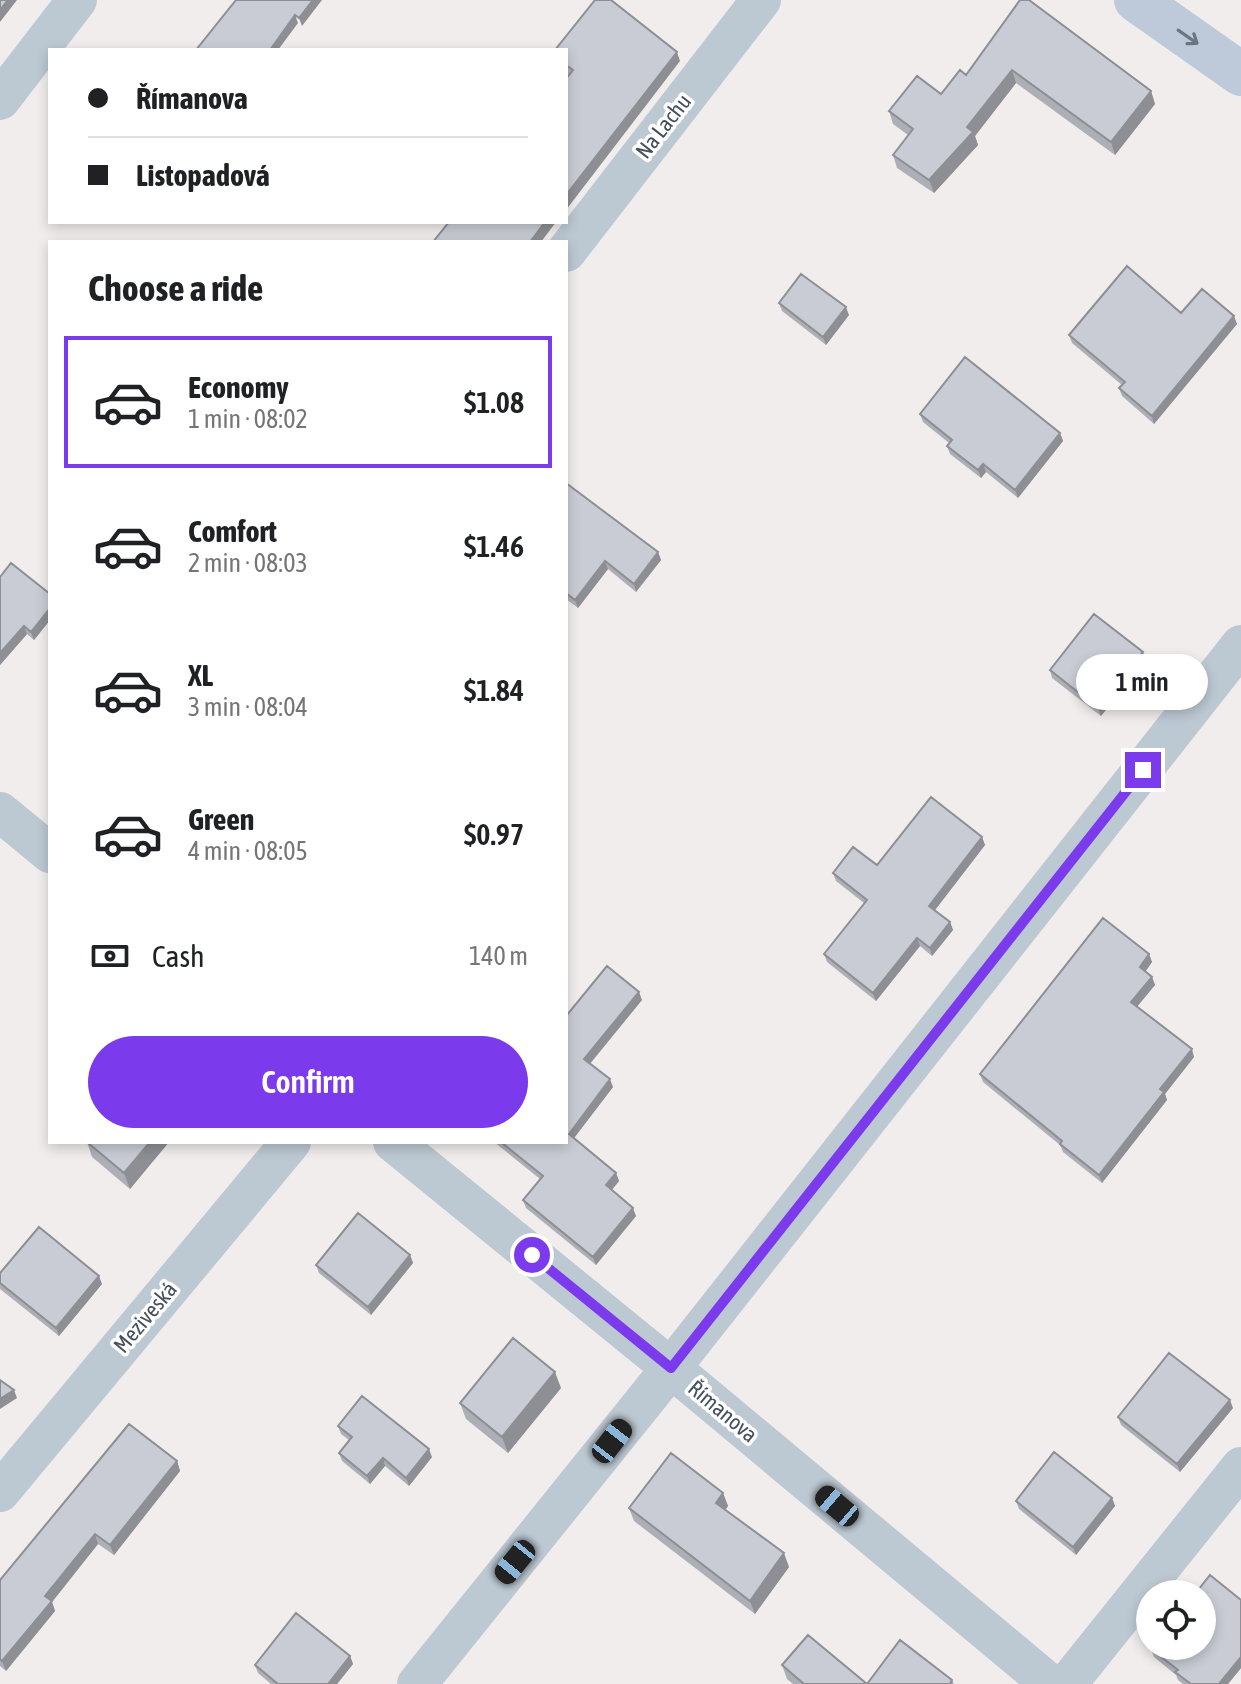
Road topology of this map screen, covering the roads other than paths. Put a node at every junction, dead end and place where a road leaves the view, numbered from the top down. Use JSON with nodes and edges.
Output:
{"nodes":[{"id":1,"x":77,"y":0,"type":"edge"},
{"id":2,"x":761,"y":0,"type":"edge"},
{"id":3,"x":1136,"y":0,"type":"edge"},
{"id":4,"x":1241,"y":74,"type":"edge"},
{"id":5,"x":0,"y":100,"type":"edge"},
{"id":6,"x":568,"y":249,"type":"edge"},
{"id":7,"x":1241,"y":645,"type":"edge"},
{"id":8,"x":0,"y":812,"type":"edge"},
{"id":9,"x":48,"y":851,"type":"edge"},
{"id":10,"x":289,"y":1144,"type":"edge"},
{"id":11,"x":395,"y":1144,"type":"edge"},
{"id":12,"x":671,"y":1368,"type":"junction"},
{"id":13,"x":1241,"y":1467,"type":"edge"},
{"id":14,"x":0,"y":1492,"type":"edge"},
{"id":15,"x":417,"y":1684,"type":"edge"},
{"id":16,"x":1050,"y":1684,"type":"edge"},
{"id":17,"x":1067,"y":1684,"type":"edge"}],
"edges":[{"from":1,"to":5,"type":"street"},
{"from":2,"to":6,"type":"street","name":"Na Lachu"},
{"from":3,"to":4,"type":"main road","one_way":true},
{"from":7,"to":12,"type":"street"},
{"from":8,"to":9,"type":"street"},
{"from":10,"to":14,"type":"street","name":"Meziveská"},
{"from":11,"to":12,"type":"street","name":"Římanova"},
{"from":12,"to":15,"type":"street"},
{"from":12,"to":16,"type":"street","name":"Římanova"},
{"from":13,"to":17,"type":"street"}]}
